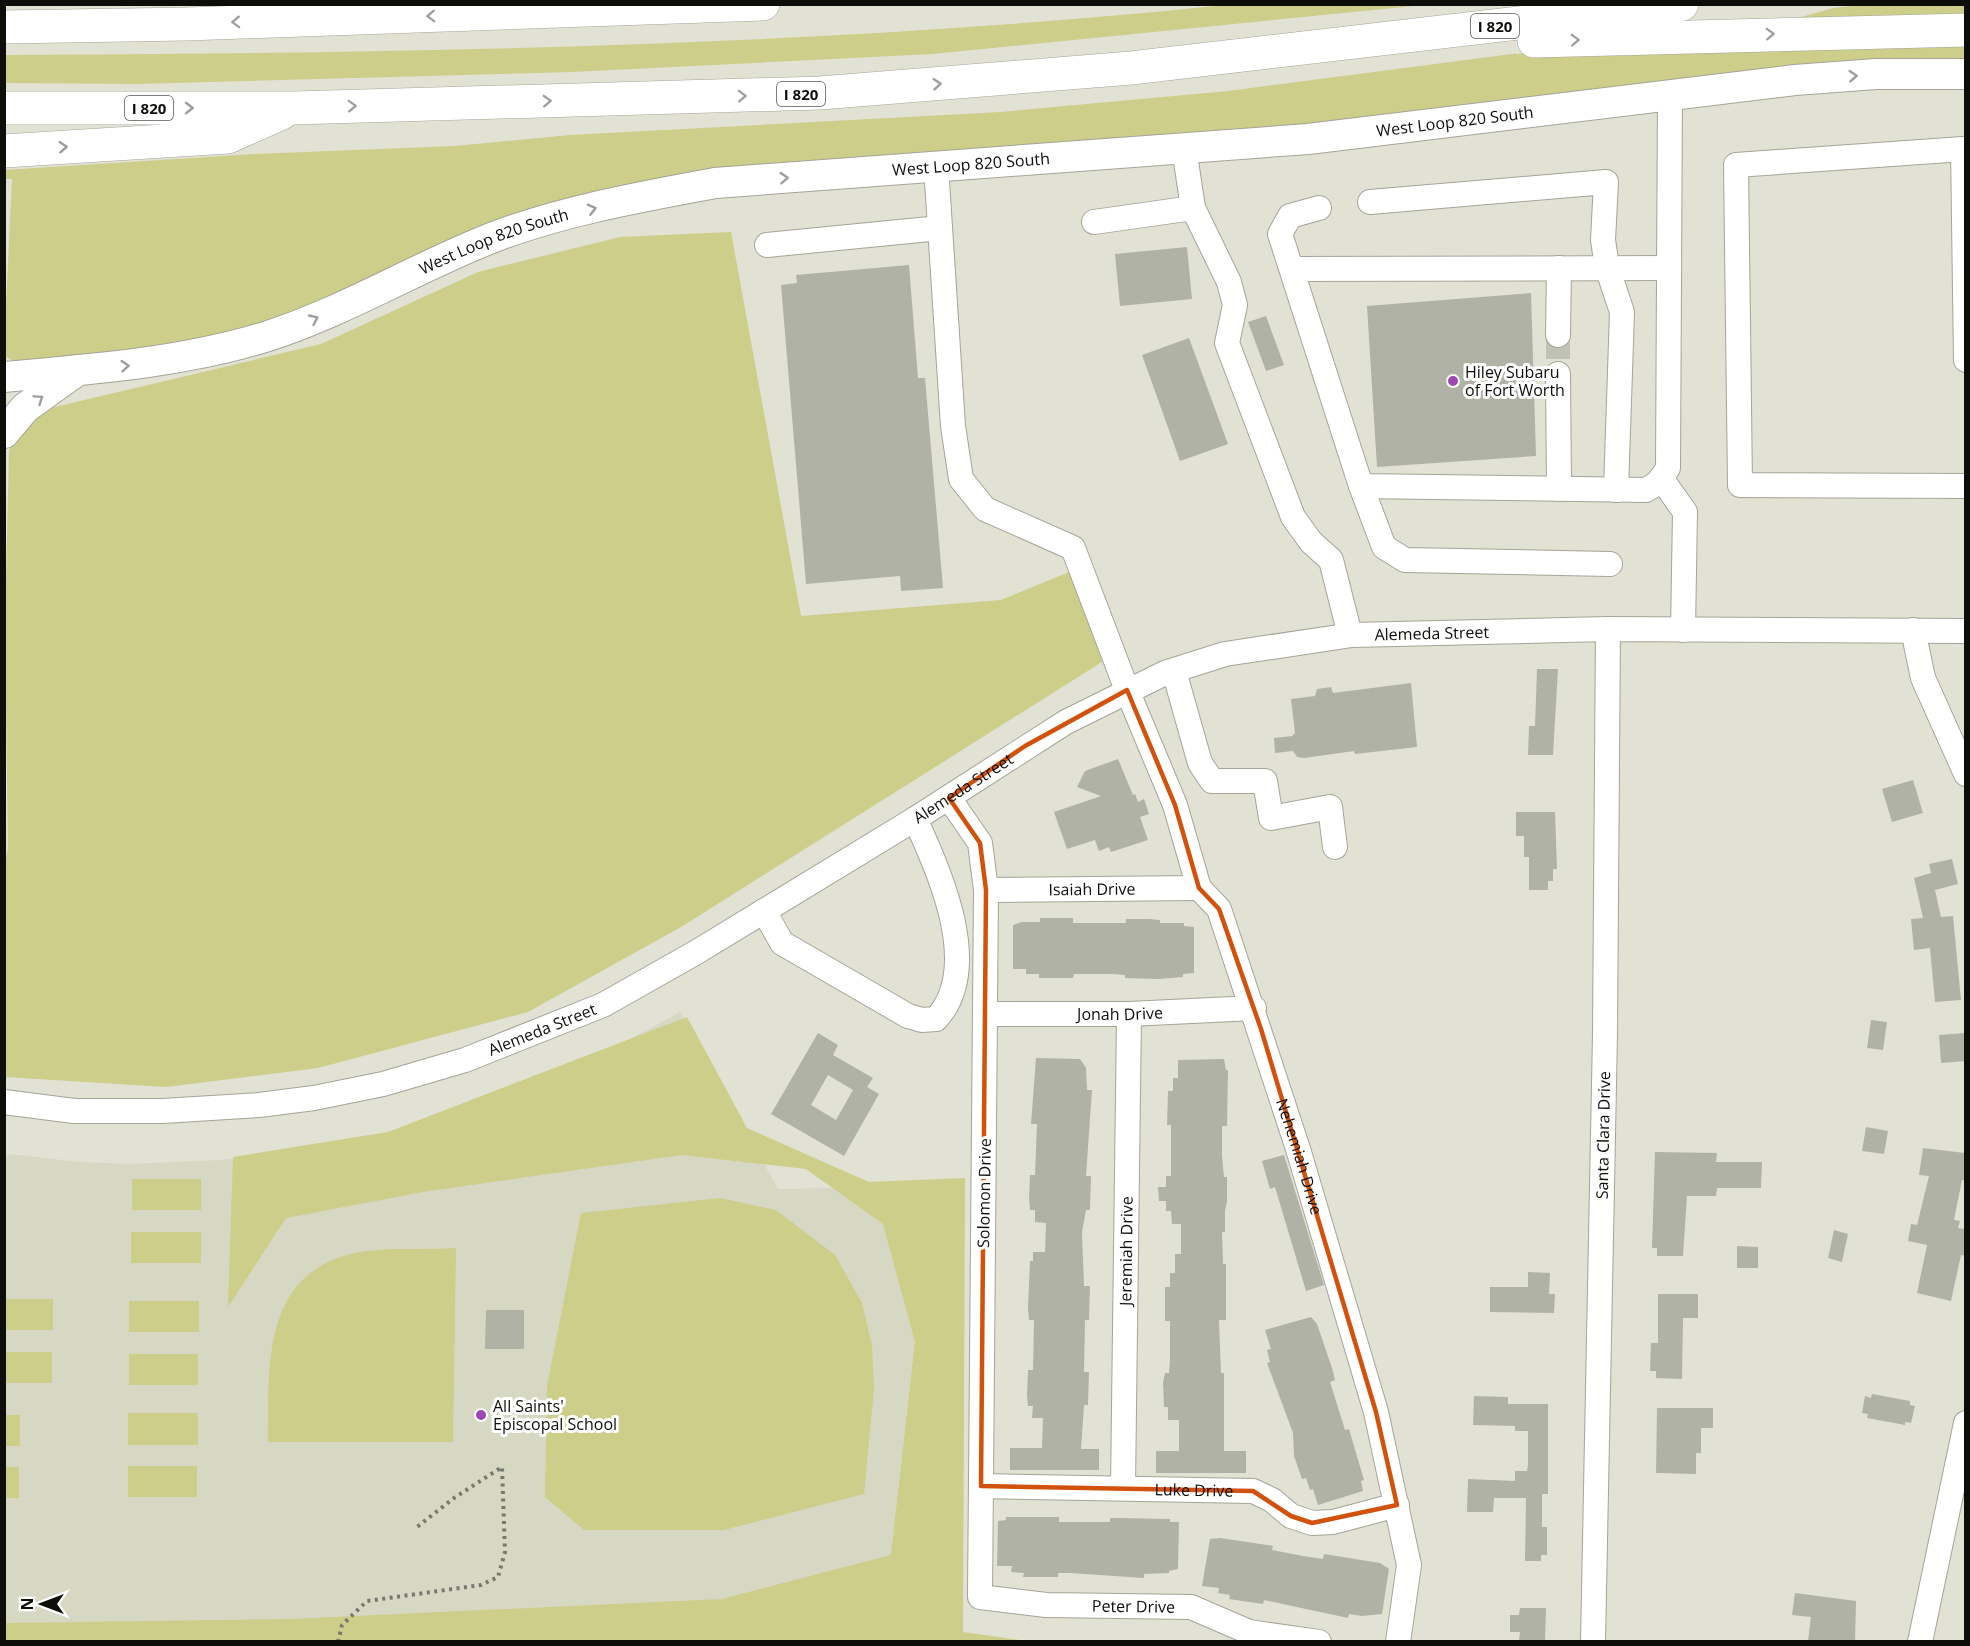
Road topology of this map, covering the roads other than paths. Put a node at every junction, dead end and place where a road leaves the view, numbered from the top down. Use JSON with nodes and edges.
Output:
{"nodes":[{"id":1,"x":65,"y":4,"type":"edge"},
{"id":2,"x":763,"y":4,"type":"edge"},
{"id":3,"x":1682,"y":4,"type":"edge"},
{"id":4,"x":187,"y":24,"type":"junction"},
{"id":5,"x":4,"y":27,"type":"edge"},
{"id":6,"x":1965,"y":30,"type":"edge"},
{"id":7,"x":1307,"y":48,"type":"junction"},
{"id":8,"x":1965,"y":75,"type":"edge"},
{"id":9,"x":1670,"y":94,"type":"junction"},
{"id":10,"x":4,"y":108,"type":"edge"},
{"id":11,"x":294,"y":108,"type":"junction"},
{"id":12,"x":1184,"y":148,"type":"junction"},
{"id":13,"x":4,"y":151,"type":"edge"},
{"id":14,"x":936,"y":166,"type":"junction"},
{"id":15,"x":1370,"y":202,"type":"dead end"},
{"id":16,"x":1193,"y":208,"type":"junction"},
{"id":17,"x":1319,"y":208,"type":"dead end"},
{"id":18,"x":1094,"y":222,"type":"dead end"},
{"id":19,"x":940,"y":228,"type":"junction"},
{"id":20,"x":767,"y":245,"type":"dead end"},
{"id":21,"x":1607,"y":267,"type":"junction"},
{"id":22,"x":1559,"y":268,"type":"junction"},
{"id":23,"x":1669,"y":268,"type":"junction"},
{"id":24,"x":1292,"y":269,"type":"junction"},
{"id":25,"x":1558,"y":335,"type":"tunnel mouth"},
{"id":26,"x":1965,"y":360,"type":"edge"},
{"id":27,"x":78,"y":370,"type":"junction"},
{"id":28,"x":1558,"y":374,"type":"tunnel mouth"},
{"id":29,"x":4,"y":377,"type":"edge"},
{"id":30,"x":4,"y":433,"type":"edge"},
{"id":31,"x":1661,"y":478,"type":"junction"},
{"id":32,"x":1361,"y":486,"type":"junction"},
{"id":33,"x":1965,"y":486,"type":"edge"},
{"id":34,"x":1559,"y":489,"type":"junction"},
{"id":35,"x":1616,"y":490,"type":"junction"},
{"id":36,"x":1610,"y":564,"type":"dead end"},
{"id":37,"x":1608,"y":629,"type":"junction"},
{"id":38,"x":1683,"y":630,"type":"junction"},
{"id":39,"x":1913,"y":630,"type":"junction"},
{"id":40,"x":1965,"y":631,"type":"edge"},
{"id":41,"x":1350,"y":635,"type":"junction"},
{"id":42,"x":1174,"y":671,"type":"junction"},
{"id":43,"x":1127,"y":690,"type":"junction"},
{"id":44,"x":1965,"y":774,"type":"edge"},
{"id":45,"x":949,"y":798,"type":"junction"},
{"id":46,"x":915,"y":819,"type":"junction"},
{"id":47,"x":1335,"y":847,"type":"dead end"},
{"id":48,"x":1199,"y":888,"type":"junction"},
{"id":49,"x":986,"y":890,"type":"junction"},
{"id":50,"x":764,"y":911,"type":"junction"},
{"id":51,"x":1254,"y":1008,"type":"junction"},
{"id":52,"x":985,"y":1014,"type":"junction"},
{"id":53,"x":1129,"y":1014,"type":"junction"},
{"id":54,"x":4,"y":1101,"type":"edge"},
{"id":55,"x":1965,"y":1423,"type":"edge"},
{"id":56,"x":981,"y":1486,"type":"junction"},
{"id":57,"x":1123,"y":1487,"type":"junction"},
{"id":58,"x":1397,"y":1505,"type":"junction"},
{"id":59,"x":980,"y":1597,"type":"joint"},
{"id":60,"x":1319,"y":1641,"type":"edge"},
{"id":61,"x":1398,"y":1641,"type":"edge"},
{"id":62,"x":1593,"y":1641,"type":"edge"},
{"id":63,"x":1920,"y":1641,"type":"edge"}],
"edges":[{"from":1,"to":4,"type":"highway"},
{"from":2,"to":4,"type":"highway","one_way":true},
{"from":3,"to":7,"type":"highway","number":"I 820"},
{"from":4,"to":5,"type":"highway"},
{"from":7,"to":6,"type":"highway","one_way":true},
{"from":11,"to":7,"type":"highway","number":"I 820","one_way":true},
{"from":9,"to":8,"type":"main road","name":"West Loop 820 South","one_way":true},
{"from":9,"to":12,"type":"main road","name":"West Loop 820 South"},
{"from":9,"to":23,"type":"street"},
{"from":10,"to":11,"type":"highway","number":"I 820","one_way":true},
{"from":13,"to":11,"type":"highway","one_way":true},
{"from":12,"to":14,"type":"main road","name":"West Loop 820 South"},
{"from":12,"to":16,"type":"street"},
{"from":14,"to":19,"type":"street","name":"Nehemiah Drive"},
{"from":27,"to":14,"type":"main road","name":"West Loop 820 South","one_way":true},
{"from":15,"to":21,"type":"street"},
{"from":16,"to":18,"type":"street"},
{"from":16,"to":41,"type":"street"},
{"from":17,"to":24,"type":"street"},
{"from":19,"to":20,"type":"street"},
{"from":19,"to":43,"type":"street","name":"Nehemiah Drive"},
{"from":21,"to":22,"type":"street"},
{"from":21,"to":23,"type":"street"},
{"from":21,"to":35,"type":"street"},
{"from":22,"to":24,"type":"street"},
{"from":22,"to":25,"type":"street"},
{"from":23,"to":31,"type":"street"},
{"from":24,"to":32,"type":"street"},
{"from":26,"to":33,"type":"street"},
{"from":27,"to":29,"type":"main road","name":"West Loop 820 South"},
{"from":30,"to":27,"type":"main road","one_way":true},
{"from":28,"to":34,"type":"street"},
{"from":31,"to":35,"type":"street"},
{"from":31,"to":38,"type":"street"},
{"from":32,"to":34,"type":"street"},
{"from":32,"to":36,"type":"street"},
{"from":34,"to":35,"type":"street"},
{"from":37,"to":38,"type":"street","name":"Alemeda Street"},
{"from":37,"to":41,"type":"street","name":"Alemeda Street"},
{"from":37,"to":62,"type":"street","name":"Santa Clara Drive"},
{"from":38,"to":39,"type":"street","name":"Alemeda Street"},
{"from":39,"to":40,"type":"street","name":"Alemeda Street"},
{"from":39,"to":44,"type":"street"},
{"from":41,"to":42,"type":"street","name":"Alemeda Street"},
{"from":42,"to":43,"type":"street","name":"Alemeda Street"},
{"from":42,"to":47,"type":"street"},
{"from":43,"to":45,"type":"street","name":"Alemeda Street"},
{"from":43,"to":48,"type":"street","name":"Nehemiah Drive"},
{"from":45,"to":46,"type":"street","name":"Alemeda Street"},
{"from":45,"to":49,"type":"street","name":"Solomon Drive"},
{"from":46,"to":50,"type":"street","name":"Alemeda Street"},
{"from":46,"to":50,"type":"street"},
{"from":48,"to":49,"type":"street","name":"Isaiah Drive"},
{"from":48,"to":51,"type":"street","name":"Nehemiah Drive"},
{"from":49,"to":52,"type":"street","name":"Solomon Drive"},
{"from":50,"to":54,"type":"street","name":"Alemeda Street"},
{"from":51,"to":53,"type":"street","name":"Jonah Drive"},
{"from":51,"to":58,"type":"street","name":"Nehemiah Drive"},
{"from":52,"to":53,"type":"street","name":"Jonah Drive"},
{"from":52,"to":56,"type":"street","name":"Solomon Drive"},
{"from":53,"to":57,"type":"street","name":"Jeremiah Drive"},
{"from":55,"to":63,"type":"street"},
{"from":56,"to":57,"type":"street","name":"Luke Drive"},
{"from":56,"to":59,"type":"street","name":"Solomon Drive"},
{"from":57,"to":58,"type":"street","name":"Luke Drive"},
{"from":58,"to":61,"type":"street","name":"Nehemiah Drive"},
{"from":59,"to":60,"type":"street","name":"Peter Drive"}]}
